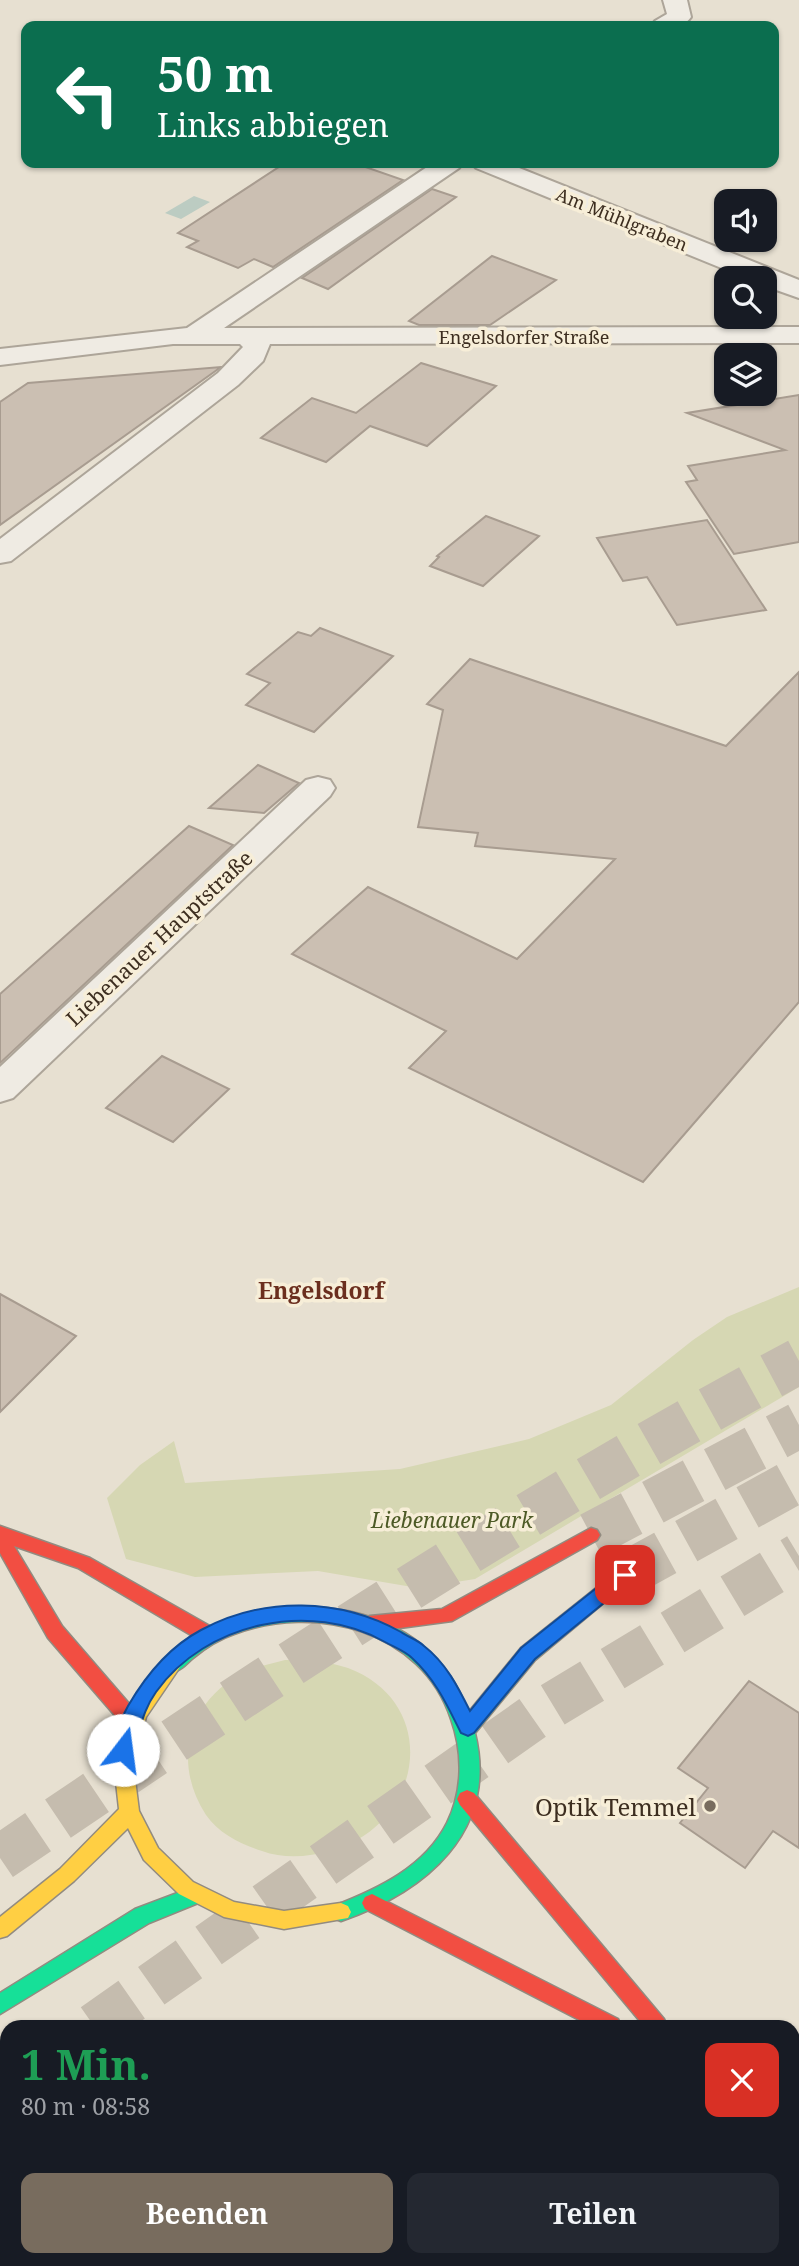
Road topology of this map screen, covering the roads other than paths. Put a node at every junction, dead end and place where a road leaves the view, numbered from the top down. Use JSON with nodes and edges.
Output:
{"nodes":[{"id":1,"x":675,"y":0,"type":"edge"},
{"id":2,"x":672,"y":21,"type":"edge"},
{"id":3,"x":443,"y":168,"type":"edge"},
{"id":4,"x":497,"y":168,"type":"edge"},
{"id":5,"x":799,"y":290,"type":"edge"},
{"id":6,"x":799,"y":335,"type":"edge"},
{"id":7,"x":193,"y":336,"type":"junction"},
{"id":8,"x":249,"y":338,"type":"junction"},
{"id":9,"x":0,"y":357,"type":"edge"},
{"id":10,"x":0,"y":554,"type":"edge"},
{"id":11,"x":318,"y":788,"type":"dead end"},
{"id":12,"x":0,"y":1089,"type":"edge"},
{"id":13,"x":0,"y":1535,"type":"edge"},
{"id":14,"x":591,"y":1535,"type":"tunnel mouth"},
{"id":15,"x":625,"y":1575,"type":"tunnel mouth"},
{"id":16,"x":370,"y":1625,"type":"junction"},
{"id":17,"x":208,"y":1635,"type":"junction"},
{"id":18,"x":131,"y":1720,"type":"junction"},
{"id":19,"x":468,"y":1727,"type":"junction"},
{"id":20,"x":467,"y":1798,"type":"junction"},
{"id":21,"x":128,"y":1814,"type":"junction"},
{"id":22,"x":196,"y":1895,"type":"junction"},
{"id":23,"x":372,"y":1903,"type":"junction"},
{"id":24,"x":0,"y":1929,"type":"edge"},
{"id":25,"x":0,"y":2004,"type":"edge"},
{"id":26,"x":599,"y":2020,"type":"edge"},
{"id":27,"x":652,"y":2020,"type":"edge"}],
"edges":[{"from":1,"to":2,"type":"street"},
{"from":3,"to":7,"type":"street"},
{"from":4,"to":5,"type":"street","name":"Am Mühlgraben"},
{"from":6,"to":8,"type":"street","name":"Engelsdorfer Straße"},
{"from":7,"to":8,"type":"street","name":"Engelsdorfer Straße"},
{"from":7,"to":9,"type":"street","name":"Engelsdorfer Straße"},
{"from":8,"to":10,"type":"street"},
{"from":11,"to":12,"type":"street","name":"Liebenauer Hauptstraße"},
{"from":13,"to":17,"type":"main road"},
{"from":13,"to":18,"type":"main road"},
{"from":14,"to":16,"type":"main road"},
{"from":15,"to":19,"type":"main road"},
{"from":16,"to":17,"type":"main road"},
{"from":16,"to":19,"type":"main road"},
{"from":17,"to":18,"type":"main road"},
{"from":18,"to":21,"type":"main road"},
{"from":19,"to":20,"type":"main road"},
{"from":20,"to":23,"type":"main road"},
{"from":20,"to":27,"type":"main road"},
{"from":21,"to":22,"type":"main road"},
{"from":21,"to":24,"type":"main road"},
{"from":22,"to":23,"type":"main road"},
{"from":22,"to":25,"type":"main road"},
{"from":23,"to":26,"type":"main road"}]}
